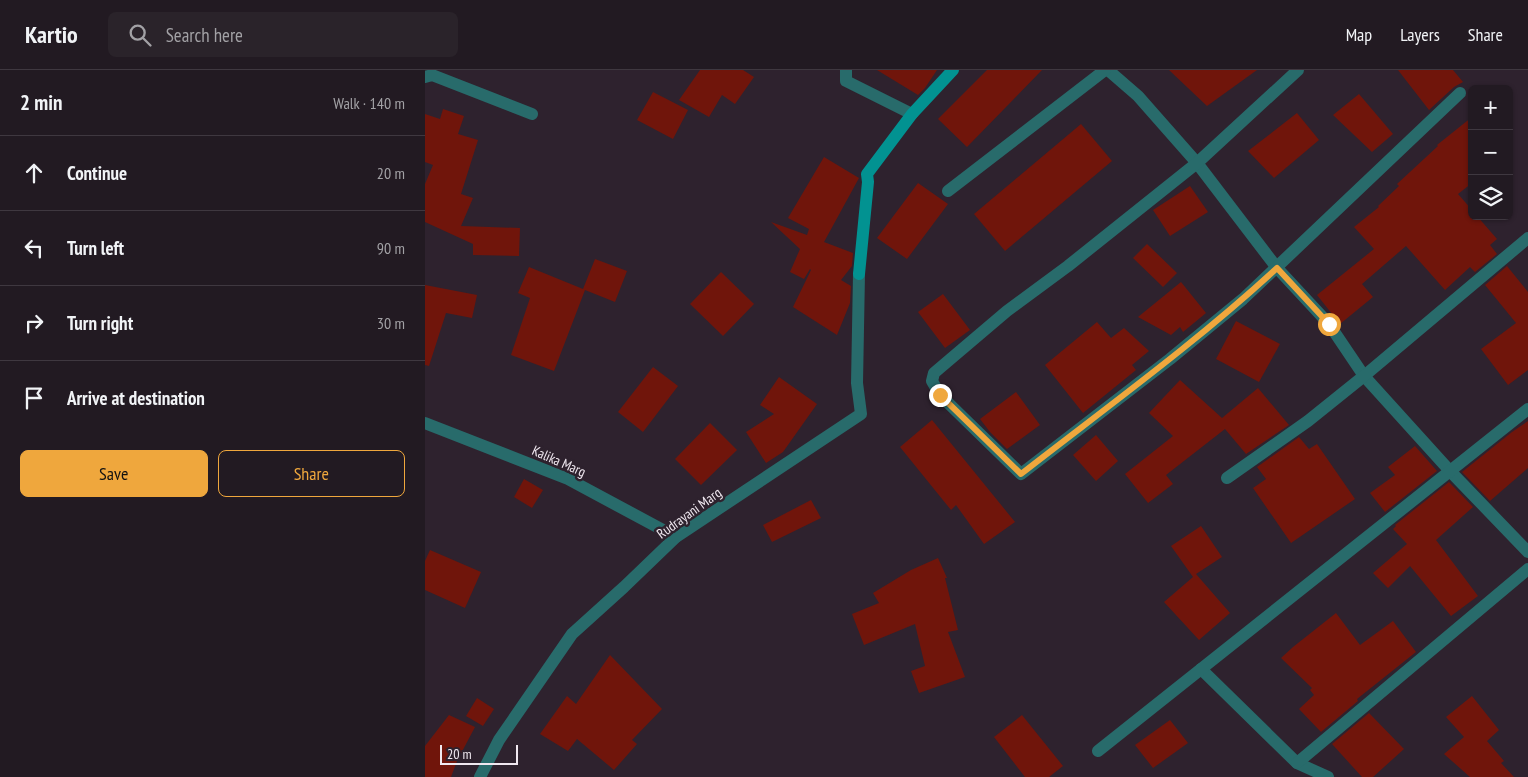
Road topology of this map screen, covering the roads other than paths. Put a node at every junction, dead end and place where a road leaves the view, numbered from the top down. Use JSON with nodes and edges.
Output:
{"nodes":[{"id":1,"x":846,"y":70,"type":"edge"},
{"id":2,"x":953,"y":70,"type":"edge"},
{"id":3,"x":1107,"y":70,"type":"edge"},
{"id":4,"x":1298,"y":70,"type":"edge"},
{"id":5,"x":425,"y":77,"type":"edge"},
{"id":6,"x":1460,"y":93,"type":"dead end"},
{"id":7,"x":532,"y":114,"type":"dead end"},
{"id":8,"x":912,"y":114,"type":"junction"},
{"id":9,"x":1197,"y":162,"type":"junction"},
{"id":10,"x":948,"y":191,"type":"dead end"},
{"id":11,"x":1528,"y":238,"type":"edge"},
{"id":12,"x":1277,"y":268,"type":"junction"},
{"id":13,"x":1364,"y":376,"type":"junction"},
{"id":14,"x":1528,"y":409,"type":"edge"},
{"id":15,"x":425,"y":423,"type":"edge"},
{"id":16,"x":1449,"y":471,"type":"junction"},
{"id":17,"x":1227,"y":478,"type":"dead end"},
{"id":18,"x":676,"y":537,"type":"junction"},
{"id":19,"x":1528,"y":552,"type":"edge"},
{"id":20,"x":1528,"y":568,"type":"edge"},
{"id":21,"x":1201,"y":669,"type":"junction"},
{"id":22,"x":1098,"y":750,"type":"dead end"},
{"id":23,"x":1297,"y":763,"type":"junction"},
{"id":24,"x":480,"y":777,"type":"edge"},
{"id":25,"x":1328,"y":777,"type":"edge"}],
"edges":[{"from":1,"to":8,"type":"street"},
{"from":2,"to":8,"type":"street"},
{"from":3,"to":9,"type":"street"},
{"from":3,"to":10,"type":"street"},
{"from":4,"to":9,"type":"street"},
{"from":5,"to":7,"type":"street"},
{"from":6,"to":12,"type":"street"},
{"from":8,"to":18,"type":"street","name":"Rudrayani Marg"},
{"from":9,"to":12,"type":"street"},
{"from":9,"to":12,"type":"street"},
{"from":11,"to":13,"type":"street"},
{"from":12,"to":13,"type":"street"},
{"from":13,"to":16,"type":"street"},
{"from":13,"to":17,"type":"street"},
{"from":14,"to":16,"type":"street"},
{"from":15,"to":18,"type":"street","name":"Kalika Marg"},
{"from":16,"to":19,"type":"street"},
{"from":16,"to":21,"type":"street"},
{"from":18,"to":24,"type":"street","name":"Rudrayani Marg"},
{"from":20,"to":23,"type":"street"},
{"from":21,"to":22,"type":"street"},
{"from":21,"to":23,"type":"street"},
{"from":23,"to":25,"type":"street"}]}
